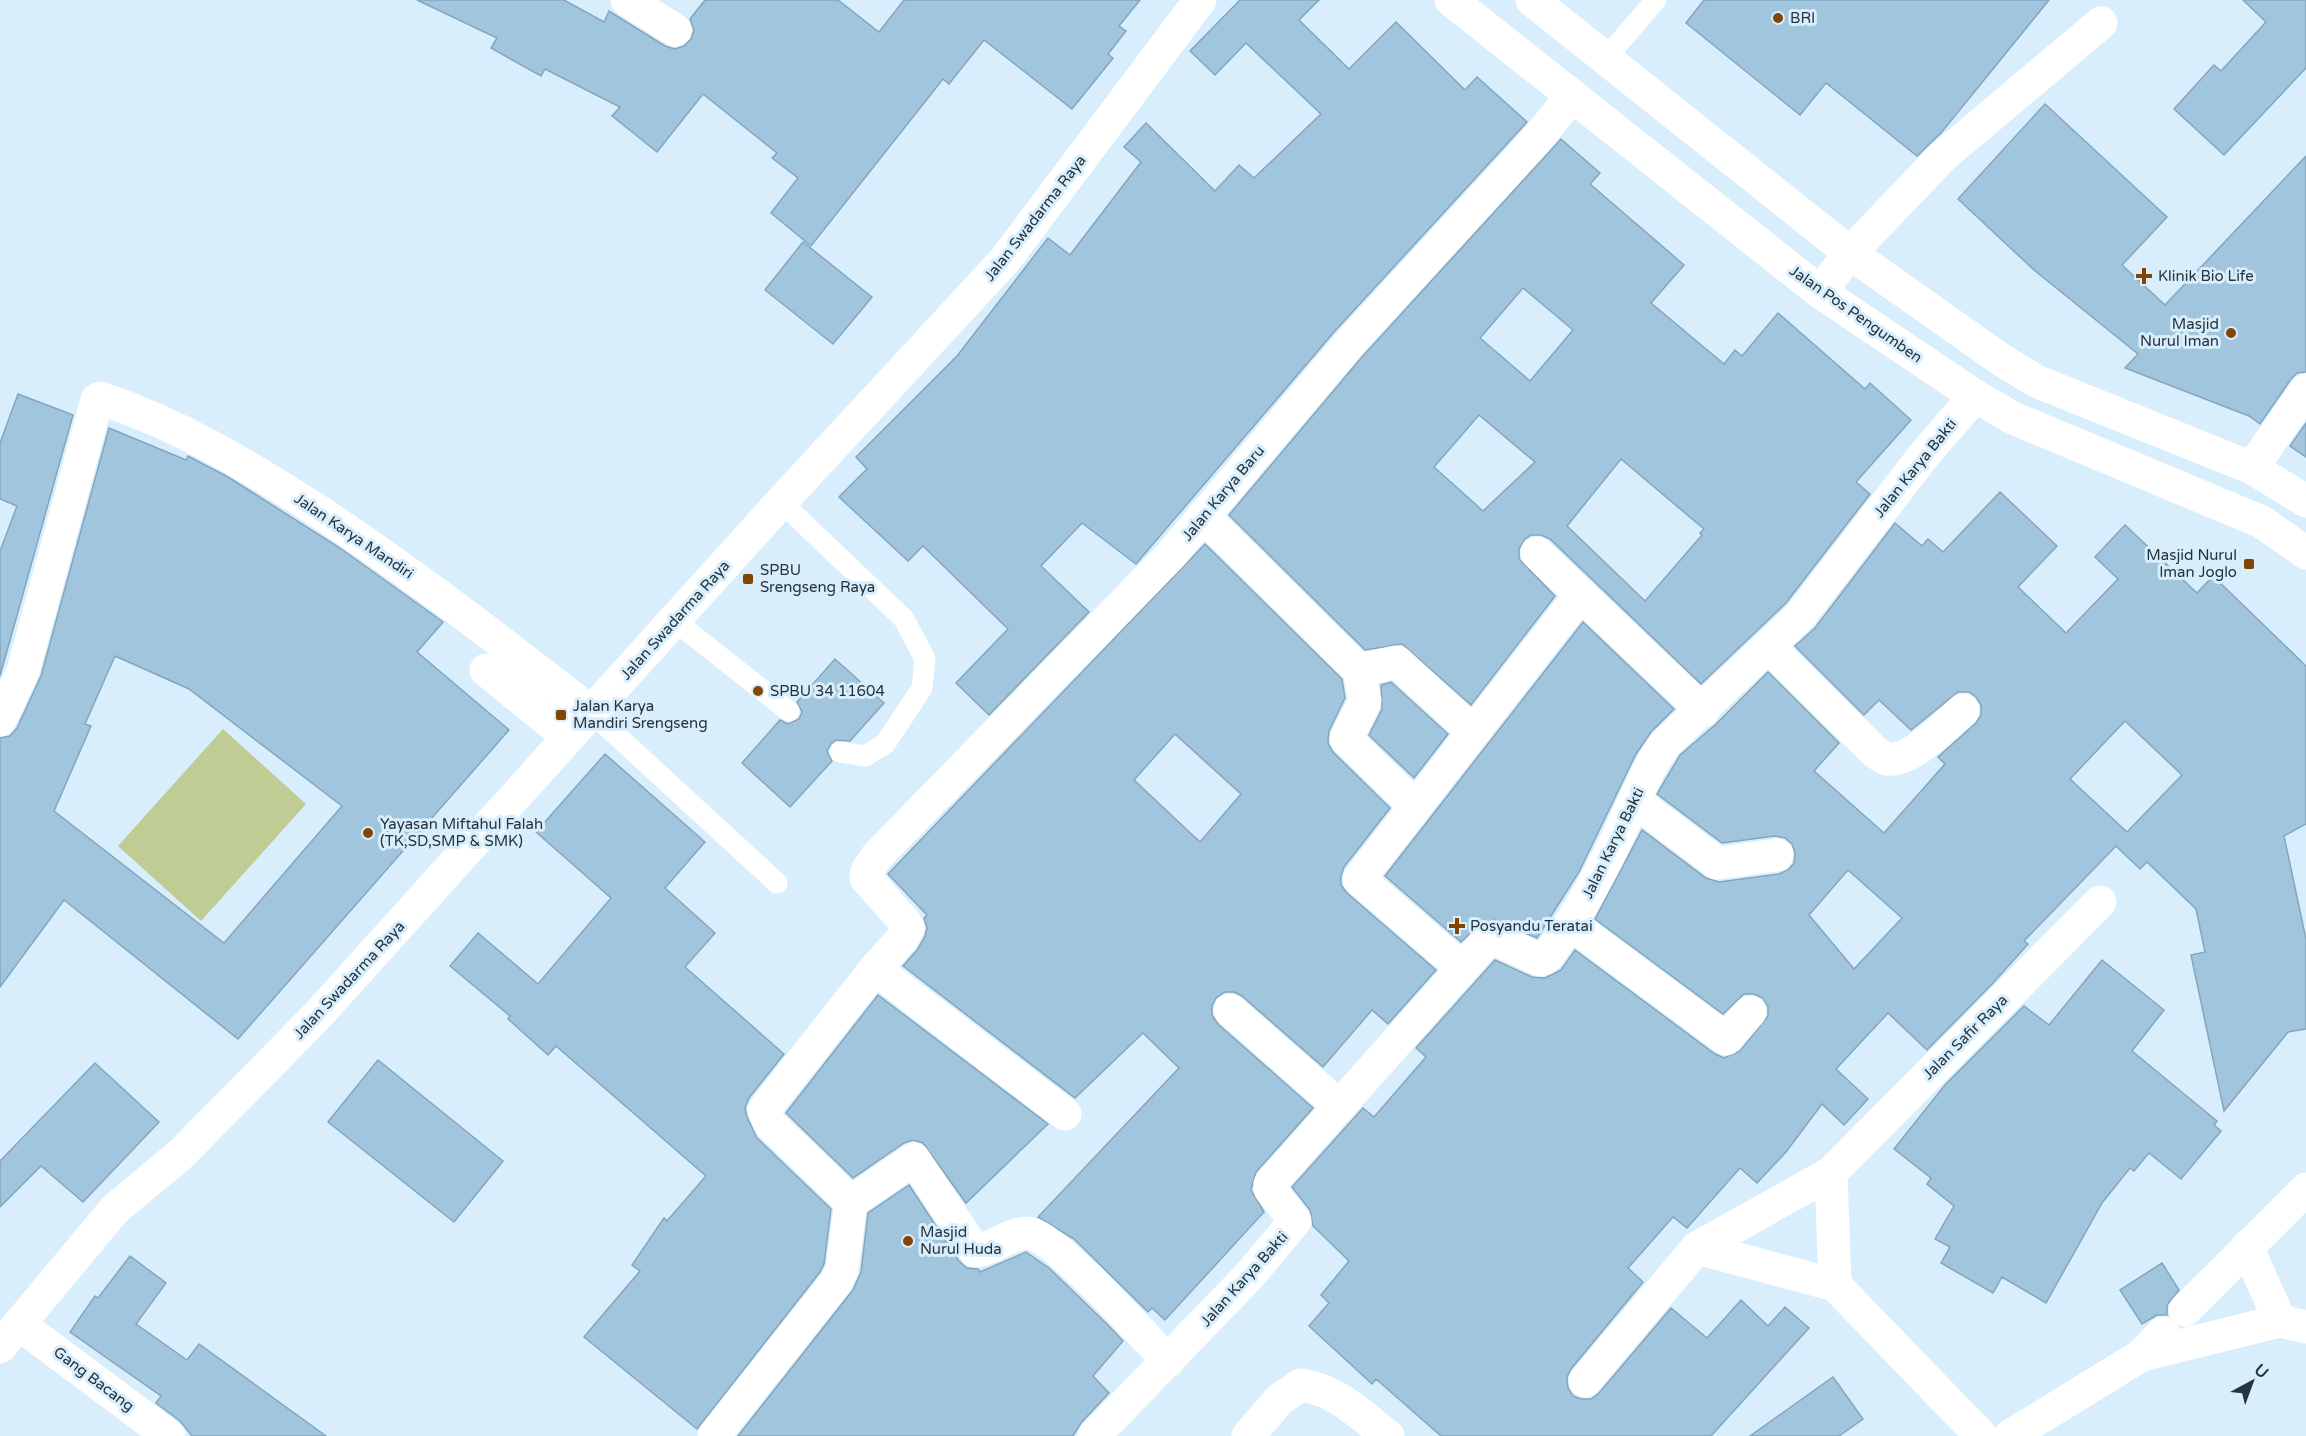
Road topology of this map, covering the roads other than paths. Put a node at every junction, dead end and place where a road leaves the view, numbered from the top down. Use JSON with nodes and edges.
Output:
{"nodes":[{"id":1,"x":627,"y":0,"type":"edge"},
{"id":2,"x":1200,"y":0,"type":"edge"},
{"id":3,"x":1451,"y":0,"type":"edge"},
{"id":4,"x":1532,"y":0,"type":"edge"},
{"id":5,"x":1656,"y":0,"type":"edge"},
{"id":6,"x":2101,"y":23,"type":"dead end"},
{"id":7,"x":675,"y":30,"type":"dead end"},
{"id":8,"x":1605,"y":59,"type":"junction"},
{"id":9,"x":1571,"y":98,"type":"junction"},
{"id":10,"x":1850,"y":253,"type":"junction"},
{"id":11,"x":1820,"y":292,"type":"junction"},
{"id":12,"x":2306,"y":390,"type":"edge"},
{"id":13,"x":1975,"y":396,"type":"junction"},
{"id":14,"x":2252,"y":468,"type":"junction"},
{"id":15,"x":2306,"y":501,"type":"edge"},
{"id":16,"x":780,"y":502,"type":"junction"},
{"id":17,"x":1203,"y":516,"type":"junction"},
{"id":18,"x":1537,"y":553,"type":"dead end"},
{"id":19,"x":2306,"y":553,"type":"edge"},
{"id":20,"x":1581,"y":594,"type":"junction"},
{"id":21,"x":675,"y":621,"type":"junction"},
{"id":22,"x":1769,"y":647,"type":"junction"},
{"id":23,"x":486,"y":670,"type":"dead end"},
{"id":24,"x":1359,"y":670,"type":"junction"},
{"id":25,"x":1963,"y":710,"type":"dead end"},
{"id":26,"x":789,"y":711,"type":"dead end"},
{"id":27,"x":1704,"y":711,"type":"junction"},
{"id":28,"x":591,"y":712,"type":"junction"},
{"id":29,"x":0,"y":720,"type":"edge"},
{"id":30,"x":1473,"y":732,"type":"junction"},
{"id":31,"x":568,"y":737,"type":"junction"},
{"id":32,"x":840,"y":752,"type":"dead end"},
{"id":33,"x":1635,"y":801,"type":"junction"},
{"id":34,"x":1415,"y":806,"type":"junction"},
{"id":35,"x":1777,"y":855,"type":"dead end"},
{"id":36,"x":777,"y":883,"type":"dead end"},
{"id":37,"x":2100,"y":902,"type":"dead end"},
{"id":38,"x":1572,"y":925,"type":"junction"},
{"id":39,"x":1462,"y":968,"type":"junction"},
{"id":40,"x":874,"y":969,"type":"junction"},
{"id":41,"x":1230,"y":1010,"type":"dead end"},
{"id":42,"x":1750,"y":1012,"type":"dead end"},
{"id":43,"x":1338,"y":1105,"type":"junction"},
{"id":44,"x":1065,"y":1114,"type":"dead end"},
{"id":45,"x":1831,"y":1173,"type":"junction"},
{"id":46,"x":2306,"y":1189,"type":"edge"},
{"id":47,"x":850,"y":1202,"type":"junction"},
{"id":48,"x":2247,"y":1247,"type":"junction"},
{"id":49,"x":1697,"y":1248,"type":"junction"},
{"id":50,"x":1835,"y":1285,"type":"junction"},
{"id":51,"x":2185,"y":1310,"type":"dead end"},
{"id":52,"x":2293,"y":1324,"type":"edge"},
{"id":53,"x":10,"y":1335,"type":"edge"},
{"id":54,"x":1168,"y":1361,"type":"junction"},
{"id":55,"x":1585,"y":1381,"type":"dead end"},
{"id":56,"x":169,"y":1436,"type":"edge"},
{"id":57,"x":714,"y":1436,"type":"edge"},
{"id":58,"x":1094,"y":1436,"type":"edge"},
{"id":59,"x":1248,"y":1436,"type":"edge"},
{"id":60,"x":1388,"y":1436,"type":"edge"},
{"id":61,"x":1981,"y":1436,"type":"edge"},
{"id":62,"x":2010,"y":1436,"type":"edge"}],
"edges":[{"from":1,"to":7,"type":"street"},
{"from":2,"to":16,"type":"street","name":"Jalan Swadarma Raya"},
{"from":3,"to":9,"type":"street","name":"Jalan Pos Pengumben"},
{"from":4,"to":8,"type":"street"},
{"from":5,"to":8,"type":"lane"},
{"from":6,"to":10,"type":"street"},
{"from":8,"to":10,"type":"street"},
{"from":9,"to":11,"type":"street","name":"Jalan Pos Pengumben"},
{"from":9,"to":17,"type":"street","name":"Jalan Karya Baru"},
{"from":10,"to":11,"type":"street"},
{"from":10,"to":14,"type":"street"},
{"from":11,"to":13,"type":"street","name":"Jalan Pos Pengumben"},
{"from":12,"to":14,"type":"street"},
{"from":13,"to":19,"type":"street","name":"Jalan Pos Pengumben"},
{"from":13,"to":22,"type":"street","name":"Jalan Karya Bakti"},
{"from":14,"to":15,"type":"street"},
{"from":16,"to":21,"type":"street","name":"Jalan Swadarma Raya"},
{"from":16,"to":32,"type":"lane"},
{"from":17,"to":24,"type":"street"},
{"from":17,"to":40,"type":"street","name":"Jalan Karya Baru"},
{"from":18,"to":20,"type":"street"},
{"from":20,"to":27,"type":"street"},
{"from":20,"to":30,"type":"street"},
{"from":21,"to":26,"type":"lane"},
{"from":21,"to":28,"type":"street","name":"Jalan Swadarma Raya"},
{"from":22,"to":25,"type":"street"},
{"from":22,"to":27,"type":"street","name":"Jalan Karya Bakti"},
{"from":23,"to":31,"type":"street"},
{"from":24,"to":30,"type":"street"},
{"from":24,"to":34,"type":"street"},
{"from":27,"to":33,"type":"street","name":"Jalan Karya Bakti"},
{"from":28,"to":29,"type":"street","name":"Jalan Karya Mandiri"},
{"from":28,"to":31,"type":"street","name":"Jalan Swadarma Raya"},
{"from":28,"to":36,"type":"lane"},
{"from":30,"to":34,"type":"street"},
{"from":31,"to":53,"type":"street","name":"Jalan Swadarma Raya"},
{"from":33,"to":35,"type":"street"},
{"from":33,"to":38,"type":"street","name":"Jalan Karya Bakti"},
{"from":34,"to":39,"type":"street"},
{"from":37,"to":45,"type":"street","name":"Jalan Safir Raya"},
{"from":38,"to":39,"type":"street","name":"Jalan Karya Bakti"},
{"from":38,"to":42,"type":"street"},
{"from":39,"to":43,"type":"street","name":"Jalan Karya Bakti"},
{"from":40,"to":44,"type":"street"},
{"from":40,"to":47,"type":"street"},
{"from":41,"to":43,"type":"street"},
{"from":43,"to":54,"type":"street","name":"Jalan Karya Bakti"},
{"from":45,"to":49,"type":"street","name":"Jalan Safir Raya"},
{"from":45,"to":50,"type":"street"},
{"from":46,"to":48,"type":"street"},
{"from":47,"to":54,"type":"street"},
{"from":47,"to":57,"type":"street"},
{"from":48,"to":51,"type":"street"},
{"from":48,"to":52,"type":"street"},
{"from":49,"to":50,"type":"street"},
{"from":49,"to":55,"type":"street","name":"Jalan Safir Raya"},
{"from":50,"to":61,"type":"street"},
{"from":52,"to":62,"type":"street"},
{"from":53,"to":56,"type":"street","name":"Gang Bacang"},
{"from":54,"to":58,"type":"street"},
{"from":59,"to":60,"type":"street"}]}
